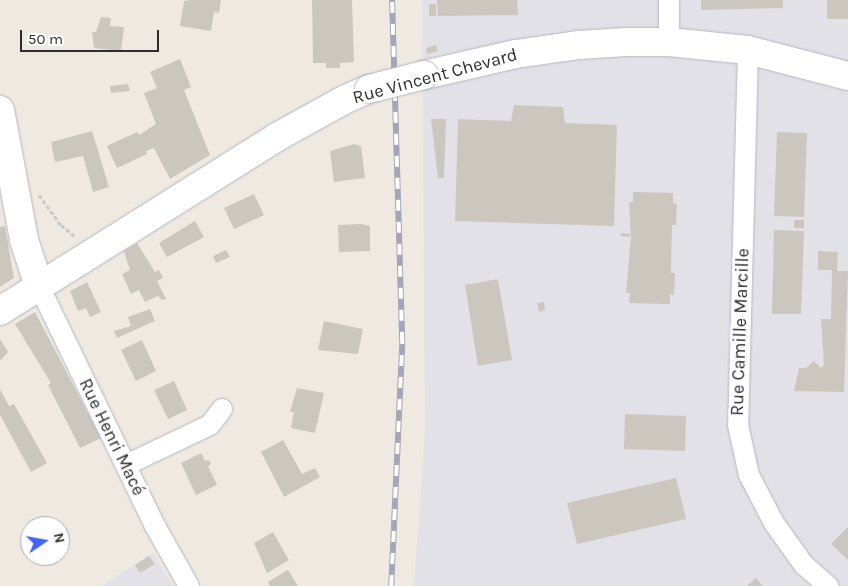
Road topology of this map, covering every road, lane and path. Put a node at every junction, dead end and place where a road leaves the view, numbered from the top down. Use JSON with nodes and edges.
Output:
{"nodes":[{"id":1,"x":669,"y":0,"type":"edge"},
{"id":2,"x":669,"y":42,"type":"junction"},
{"id":3,"x":748,"y":50,"type":"junction"},
{"id":4,"x":848,"y":76,"type":"edge"},
{"id":5,"x":0,"y":110,"type":"edge"},
{"id":6,"x":14,"y":190,"type":"junction"},
{"id":7,"x":87,"y":254,"type":"junction"},
{"id":8,"x":39,"y":286,"type":"junction"},
{"id":9,"x":0,"y":311,"type":"edge"},
{"id":10,"x":220,"y":419,"type":"dead end"},
{"id":11,"x":126,"y":465,"type":"junction"},
{"id":12,"x":189,"y":586,"type":"edge"},
{"id":13,"x":828,"y":586,"type":"edge"}],
"edges":[{"from":1,"to":2,"type":"street"},
{"from":2,"to":3,"type":"street","name":"Rue Vincent Chevard"},
{"from":2,"to":7,"type":"street","name":"Rue Vincent Chevard","bridge":true},
{"from":3,"to":4,"type":"street","name":"Rue Vincent Chevard"},
{"from":3,"to":13,"type":"street","name":"Rue Camille Marcille"},
{"from":5,"to":6,"type":"street"},
{"from":6,"to":7,"type":"path"},
{"from":6,"to":8,"type":"street"},
{"from":7,"to":8,"type":"street","name":"Rue Vincent Chevard"},
{"from":8,"to":9,"type":"street","name":"Rue Vincent Chevard"},
{"from":8,"to":11,"type":"street","name":"Rue Henri Macé"},
{"from":10,"to":11,"type":"street"},
{"from":11,"to":12,"type":"street","name":"Rue Henri Macé"}]}
